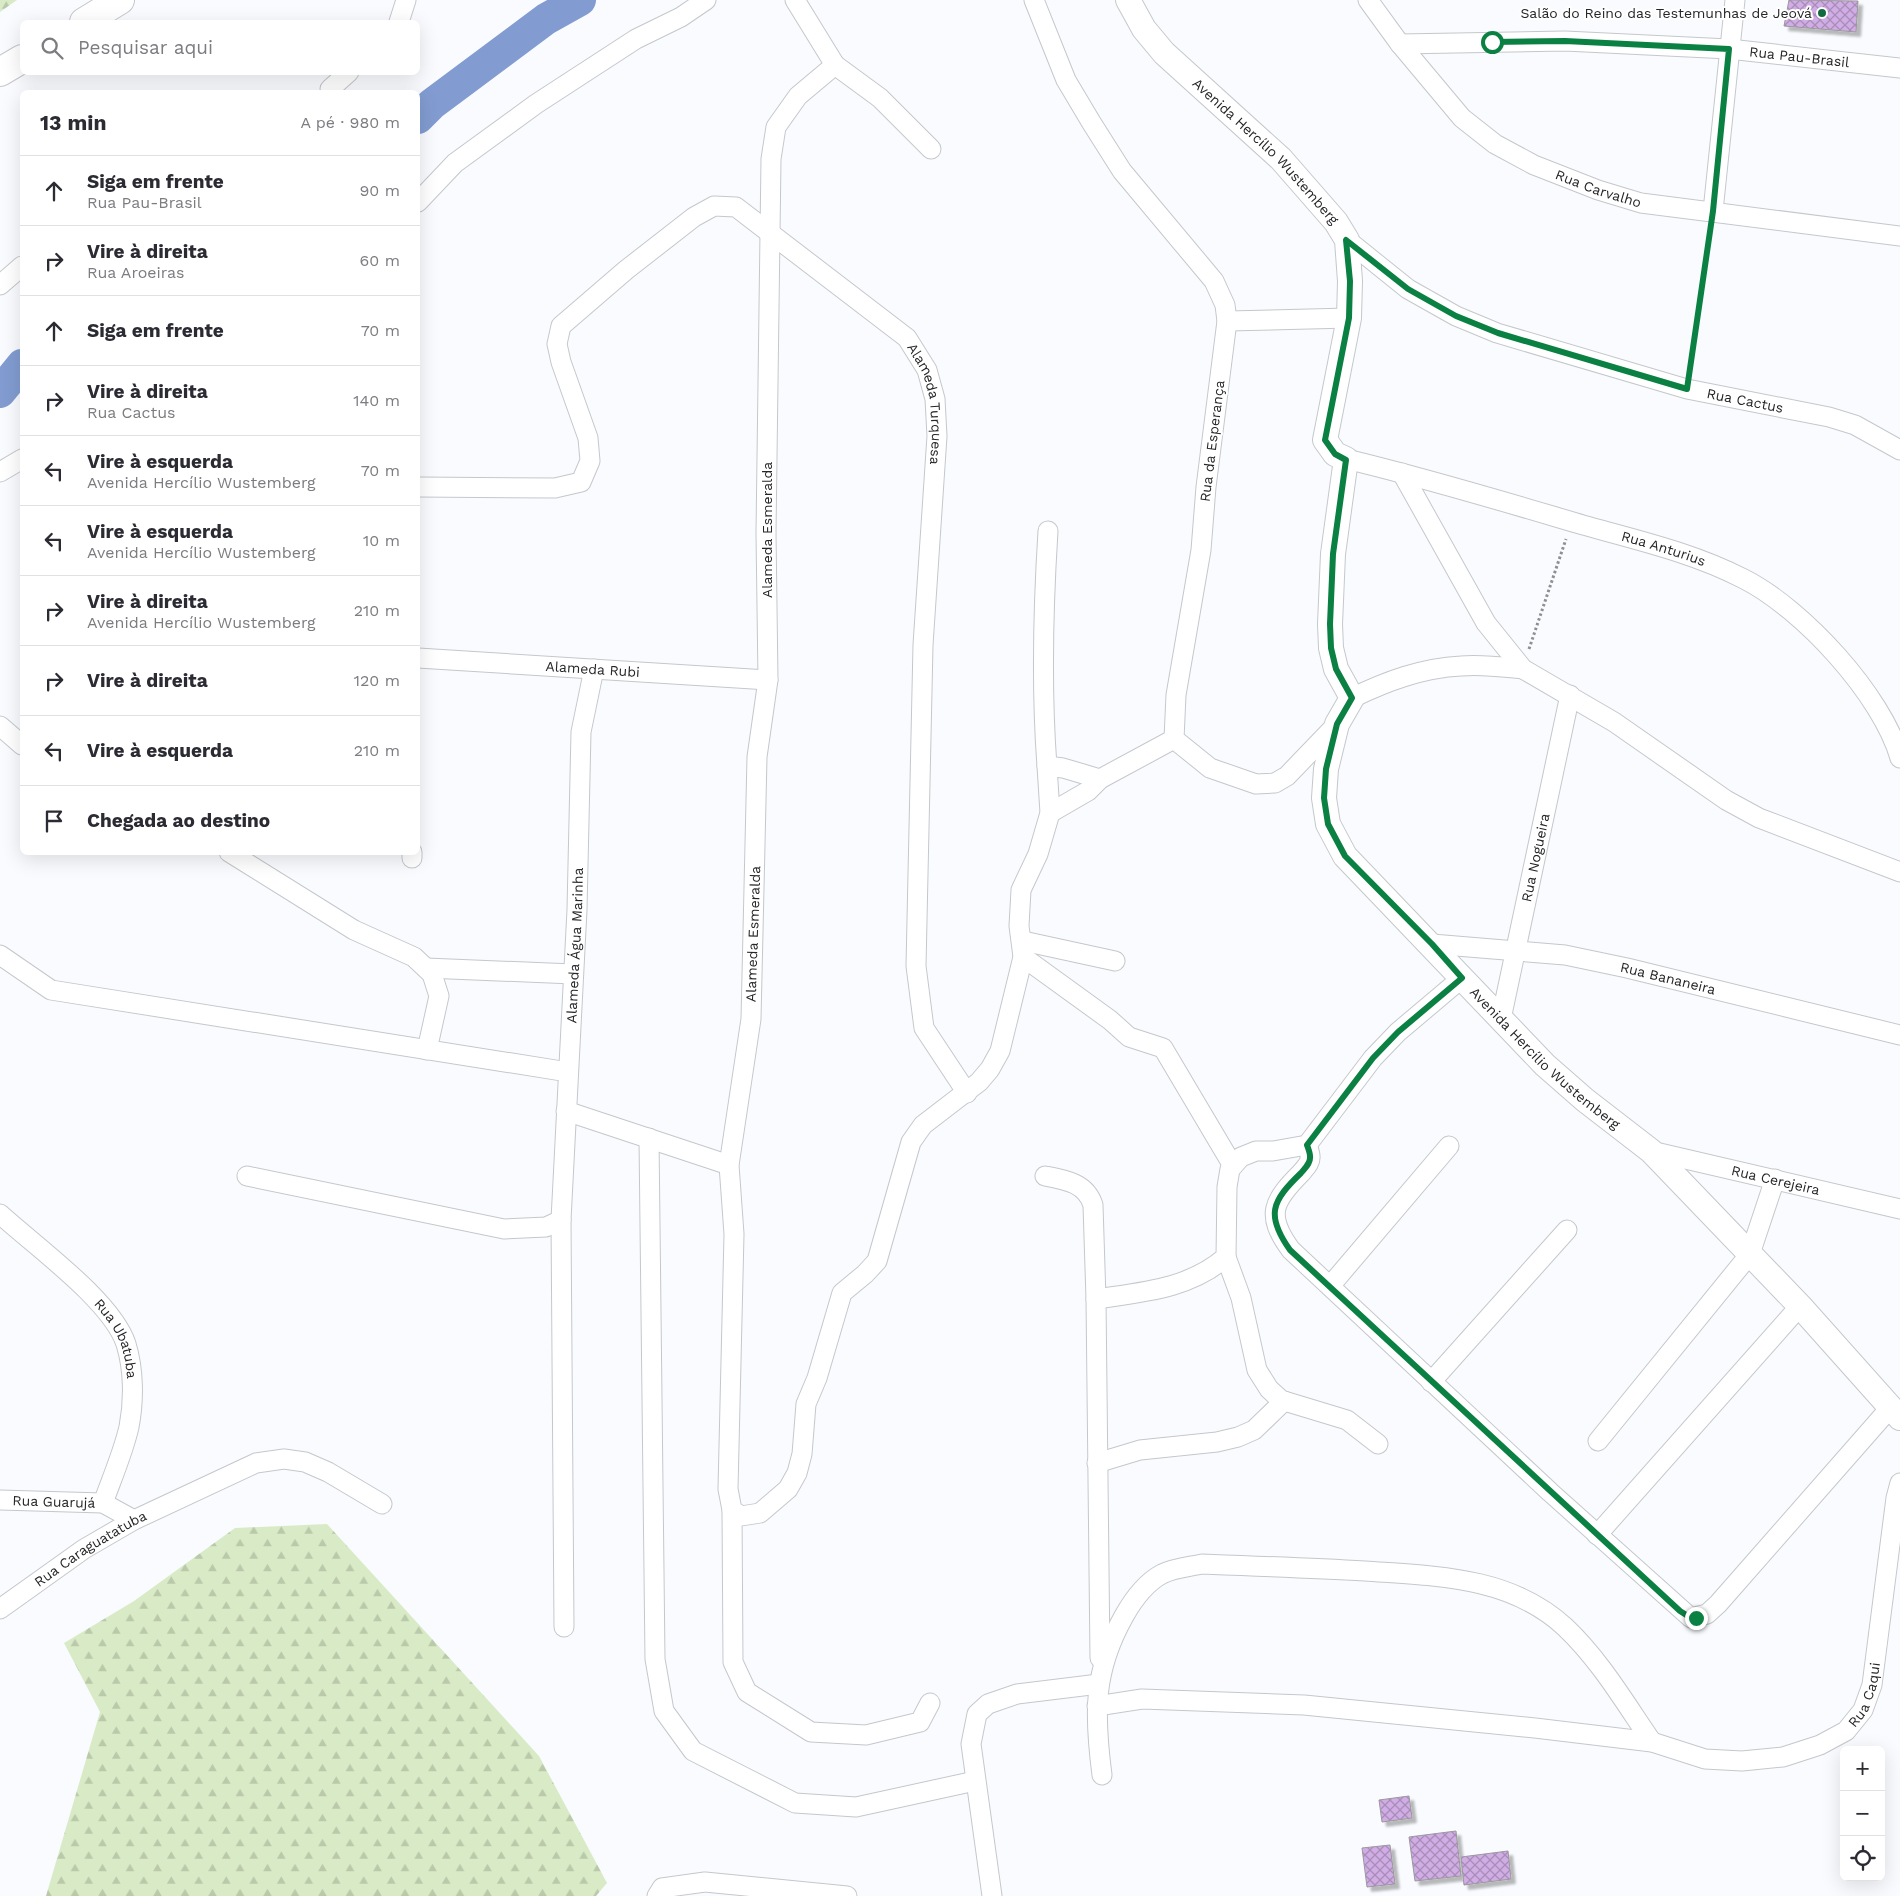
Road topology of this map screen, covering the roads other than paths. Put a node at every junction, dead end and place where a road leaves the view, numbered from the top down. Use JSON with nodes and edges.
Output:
{"nodes":[{"id":1,"x":120,"y":0,"type":"edge"},
{"id":2,"x":406,"y":0,"type":"edge"},
{"id":3,"x":706,"y":0,"type":"edge"},
{"id":4,"x":795,"y":0,"type":"edge"},
{"id":5,"x":1034,"y":0,"type":"edge"},
{"id":6,"x":1128,"y":0,"type":"edge"},
{"id":7,"x":1368,"y":0,"type":"edge"},
{"id":8,"x":1735,"y":0,"type":"edge"},
{"id":9,"x":87,"y":20,"type":"edge"},
{"id":10,"x":400,"y":20,"type":"edge"},
{"id":11,"x":1400,"y":44,"type":"junction"},
{"id":12,"x":1729,"y":49,"type":"junction"},
{"id":13,"x":20,"y":59,"type":"edge"},
{"id":14,"x":835,"y":65,"type":"junction"},
{"id":15,"x":1900,"y":68,"type":"edge"},
{"id":16,"x":0,"y":72,"type":"edge"},
{"id":17,"x":346,"y":75,"type":"edge"},
{"id":18,"x":330,"y":89,"type":"dead end"},
{"id":19,"x":931,"y":149,"type":"dead end"},
{"id":20,"x":420,"y":200,"type":"edge"},
{"id":21,"x":1713,"y":211,"type":"junction"},
{"id":22,"x":771,"y":233,"type":"junction"},
{"id":23,"x":1900,"y":236,"type":"edge"},
{"id":24,"x":1346,"y":240,"type":"junction"},
{"id":25,"x":20,"y":268,"type":"edge"},
{"id":26,"x":0,"y":285,"type":"edge"},
{"id":27,"x":1349,"y":318,"type":"junction"},
{"id":28,"x":1227,"y":321,"type":"junction"},
{"id":29,"x":1900,"y":450,"type":"edge"},
{"id":30,"x":20,"y":460,"type":"edge"},
{"id":31,"x":1346,"y":460,"type":"junction"},
{"id":32,"x":0,"y":472,"type":"edge"},
{"id":33,"x":1402,"y":473,"type":"junction"},
{"id":34,"x":420,"y":487,"type":"edge"},
{"id":35,"x":1048,"y":532,"type":"dead end"},
{"id":36,"x":420,"y":658,"type":"edge"},
{"id":37,"x":1522,"y":668,"type":"junction"},
{"id":38,"x":594,"y":669,"type":"junction"},
{"id":39,"x":768,"y":680,"type":"junction"},
{"id":40,"x":1570,"y":696,"type":"junction"},
{"id":41,"x":1352,"y":698,"type":"junction"},
{"id":42,"x":1337,"y":724,"type":"junction"},
{"id":43,"x":0,"y":726,"type":"edge"},
{"id":44,"x":1174,"y":739,"type":"junction"},
{"id":45,"x":20,"y":744,"type":"edge"},
{"id":46,"x":1900,"y":758,"type":"edge"},
{"id":47,"x":1047,"y":766,"type":"junction"},
{"id":48,"x":1100,"y":779,"type":"junction"},
{"id":49,"x":1050,"y":813,"type":"junction"},
{"id":50,"x":234,"y":855,"type":"edge"},
{"id":51,"x":1900,"y":872,"type":"edge"},
{"id":52,"x":1432,"y":944,"type":"junction"},
{"id":53,"x":1023,"y":949,"type":"junction"},
{"id":54,"x":1516,"y":950,"type":"junction"},
{"id":55,"x":0,"y":955,"type":"edge"},
{"id":56,"x":1115,"y":961,"type":"dead end"},
{"id":57,"x":426,"y":968,"type":"junction"},
{"id":58,"x":573,"y":974,"type":"junction"},
{"id":59,"x":1462,"y":978,"type":"junction"},
{"id":60,"x":1501,"y":1019,"type":"junction"},
{"id":61,"x":1900,"y":1035,"type":"edge"},
{"id":62,"x":427,"y":1050,"type":"junction"},
{"id":63,"x":568,"y":1072,"type":"junction"},
{"id":64,"x":967,"y":1093,"type":"junction"},
{"id":65,"x":566,"y":1111,"type":"junction"},
{"id":66,"x":649,"y":1138,"type":"junction"},
{"id":67,"x":1307,"y":1145,"type":"junction"},
{"id":68,"x":1449,"y":1146,"type":"dead end"},
{"id":69,"x":1651,"y":1151,"type":"junction"},
{"id":70,"x":729,"y":1165,"type":"junction"},
{"id":71,"x":1233,"y":1166,"type":"junction"},
{"id":72,"x":247,"y":1176,"type":"dead end"},
{"id":73,"x":1045,"y":1176,"type":"dead end"},
{"id":74,"x":1775,"y":1180,"type":"junction"},
{"id":75,"x":1900,"y":1209,"type":"edge"},
{"id":76,"x":0,"y":1214,"type":"edge"},
{"id":77,"x":561,"y":1220,"type":"junction"},
{"id":78,"x":1567,"y":1230,"type":"dead end"},
{"id":79,"x":1750,"y":1254,"type":"junction"},
{"id":80,"x":1226,"y":1258,"type":"junction"},
{"id":81,"x":1330,"y":1286,"type":"junction"},
{"id":82,"x":1096,"y":1299,"type":"junction"},
{"id":83,"x":1800,"y":1306,"type":"junction"},
{"id":84,"x":1431,"y":1382,"type":"junction"},
{"id":85,"x":1284,"y":1401,"type":"junction"},
{"id":86,"x":1895,"y":1413,"type":"edge"},
{"id":87,"x":1598,"y":1440,"type":"dead end"},
{"id":88,"x":1378,"y":1444,"type":"dead end"},
{"id":89,"x":1097,"y":1463,"type":"junction"},
{"id":90,"x":1900,"y":1483,"type":"edge"},
{"id":91,"x":0,"y":1500,"type":"edge"},
{"id":92,"x":103,"y":1503,"type":"junction"},
{"id":93,"x":382,"y":1504,"type":"dead end"},
{"id":94,"x":732,"y":1510,"type":"junction"},
{"id":95,"x":134,"y":1520,"type":"junction"},
{"id":96,"x":1597,"y":1535,"type":"junction"},
{"id":97,"x":0,"y":1609,"type":"edge"},
{"id":98,"x":564,"y":1627,"type":"dead end"},
{"id":99,"x":1100,"y":1677,"type":"junction"},
{"id":100,"x":930,"y":1703,"type":"dead end"},
{"id":101,"x":1097,"y":1706,"type":"junction"},
{"id":102,"x":1652,"y":1742,"type":"junction"},
{"id":103,"x":1102,"y":1775,"type":"dead end"},
{"id":104,"x":975,"y":1780,"type":"junction"},
{"id":105,"x":657,"y":1896,"type":"edge"},
{"id":106,"x":847,"y":1896,"type":"edge"},
{"id":107,"x":992,"y":1896,"type":"edge"}],
"edges":[{"from":1,"to":9,"type":"main road"},
{"from":2,"to":10,"type":"street"},
{"from":3,"to":20,"type":"street"},
{"from":4,"to":14,"type":"street"},
{"from":5,"to":28,"type":"street","name":"Rua da Esperança"},
{"from":6,"to":24,"type":"street","name":"Avenida Hercílio Wustemberg"},
{"from":7,"to":11,"type":"street","name":"Rua Carvalho"},
{"from":8,"to":12,"type":"street"},
{"from":11,"to":12,"type":"street","name":"Rua Pau-Brasil"},
{"from":11,"to":21,"type":"street","name":"Rua Carvalho"},
{"from":12,"to":15,"type":"street","name":"Rua Pau-Brasil"},
{"from":12,"to":21,"type":"street"},
{"from":13,"to":16,"type":"main road"},
{"from":14,"to":19,"type":"street"},
{"from":14,"to":22,"type":"street","name":"Alameda Esmeralda"},
{"from":17,"to":18,"type":"street"},
{"from":21,"to":23,"type":"street","name":"Rua Carvalho"},
{"from":22,"to":34,"type":"street","name":"Alameda Turquesa"},
{"from":22,"to":39,"type":"street","name":"Alameda Esmeralda"},
{"from":22,"to":64,"type":"street","name":"Alameda Turquesa"},
{"from":24,"to":27,"type":"street","name":"Avenida Hercílio Wustemberg"},
{"from":24,"to":29,"type":"street","name":"Rua Cactus"},
{"from":25,"to":26,"type":"street"},
{"from":27,"to":28,"type":"street"},
{"from":27,"to":31,"type":"street","name":"Avenida Hercílio Wustemberg"},
{"from":28,"to":44,"type":"street","name":"Rua da Esperança"},
{"from":30,"to":32,"type":"street"},
{"from":31,"to":33,"type":"street","name":"Rua Anturius"},
{"from":31,"to":41,"type":"street"},
{"from":33,"to":37,"type":"street"},
{"from":33,"to":46,"type":"street","name":"Rua Anturius"},
{"from":35,"to":47,"type":"street"},
{"from":36,"to":38,"type":"street","name":"Alameda Rubi"},
{"from":37,"to":40,"type":"street"},
{"from":37,"to":41,"type":"street"},
{"from":38,"to":39,"type":"street","name":"Alameda Rubi"},
{"from":38,"to":58,"type":"street","name":"Alameda Água Marinha"},
{"from":39,"to":70,"type":"street","name":"Alameda Esmeralda"},
{"from":40,"to":51,"type":"street"},
{"from":40,"to":54,"type":"street","name":"Rua Nogueira"},
{"from":41,"to":42,"type":"street","name":"Avenida Hercílio Wustemberg"},
{"from":42,"to":44,"type":"street"},
{"from":42,"to":52,"type":"street","name":"Avenida Hercílio Wustemberg"},
{"from":43,"to":45,"type":"street"},
{"from":44,"to":48,"type":"street"},
{"from":47,"to":48,"type":"street"},
{"from":47,"to":49,"type":"street"},
{"from":48,"to":49,"type":"street"},
{"from":49,"to":53,"type":"street"},
{"from":50,"to":57,"type":"street"},
{"from":52,"to":54,"type":"street","name":"Rua Bananeira"},
{"from":52,"to":59,"type":"street","name":"Avenida Hercílio Wustemberg"},
{"from":53,"to":56,"type":"street"},
{"from":53,"to":64,"type":"street"},
{"from":53,"to":71,"type":"street"},
{"from":54,"to":60,"type":"street","name":"Rua Nogueira"},
{"from":54,"to":61,"type":"street","name":"Rua Bananeira"},
{"from":55,"to":62,"type":"street"},
{"from":57,"to":58,"type":"street"},
{"from":57,"to":62,"type":"street"},
{"from":58,"to":63,"type":"street","name":"Alameda Água Marinha"},
{"from":59,"to":60,"type":"street","name":"Avenida Hercílio Wustemberg"},
{"from":59,"to":67,"type":"street"},
{"from":60,"to":69,"type":"street","name":"Avenida Hercílio Wustemberg"},
{"from":62,"to":63,"type":"street"},
{"from":63,"to":65,"type":"street","name":"Alameda Água Marinha"},
{"from":64,"to":94,"type":"street"},
{"from":65,"to":66,"type":"street"},
{"from":65,"to":77,"type":"street","name":"Alameda Água Marinha"},
{"from":66,"to":70,"type":"street"},
{"from":66,"to":104,"type":"street"},
{"from":67,"to":71,"type":"street"},
{"from":67,"to":81,"type":"street"},
{"from":68,"to":81,"type":"street"},
{"from":69,"to":74,"type":"street","name":"Rua Cerejeira"},
{"from":69,"to":79,"type":"street","name":"Avenida Hercílio Wustemberg"},
{"from":70,"to":94,"type":"street","name":"Alameda Esmeralda"},
{"from":71,"to":80,"type":"street"},
{"from":72,"to":77,"type":"street"},
{"from":73,"to":82,"type":"street"},
{"from":74,"to":75,"type":"street","name":"Rua Cerejeira"},
{"from":74,"to":79,"type":"street"},
{"from":76,"to":92,"type":"street","name":"Rua Ubatuba"},
{"from":77,"to":98,"type":"street","name":"Alameda Água Marinha"},
{"from":78,"to":84,"type":"street"},
{"from":79,"to":83,"type":"street","name":"Avenida Hercílio Wustemberg"},
{"from":79,"to":87,"type":"street"},
{"from":80,"to":82,"type":"street"},
{"from":80,"to":85,"type":"street"},
{"from":81,"to":84,"type":"street"},
{"from":82,"to":89,"type":"street"},
{"from":83,"to":86,"type":"street","name":"Avenida Hercílio Wustemberg"},
{"from":83,"to":96,"type":"street"},
{"from":84,"to":96,"type":"street"},
{"from":85,"to":88,"type":"street"},
{"from":85,"to":89,"type":"street"},
{"from":86,"to":96,"type":"street"},
{"from":89,"to":99,"type":"street"},
{"from":90,"to":102,"type":"street","name":"Rua Caqui"},
{"from":91,"to":92,"type":"street","name":"Rua Guarujá"},
{"from":92,"to":95,"type":"street","name":"Rua Guarujá"},
{"from":93,"to":95,"type":"street","name":"Rua Caraguatatuba"},
{"from":94,"to":100,"type":"street","name":"Alameda Esmeralda"},
{"from":95,"to":97,"type":"street","name":"Rua Caraguatatuba"},
{"from":99,"to":101,"type":"street"},
{"from":99,"to":102,"type":"street"},
{"from":99,"to":104,"type":"street"},
{"from":101,"to":102,"type":"street","name":"Rua Caqui"},
{"from":101,"to":103,"type":"street"},
{"from":104,"to":107,"type":"street"},
{"from":105,"to":106,"type":"street"}]}
